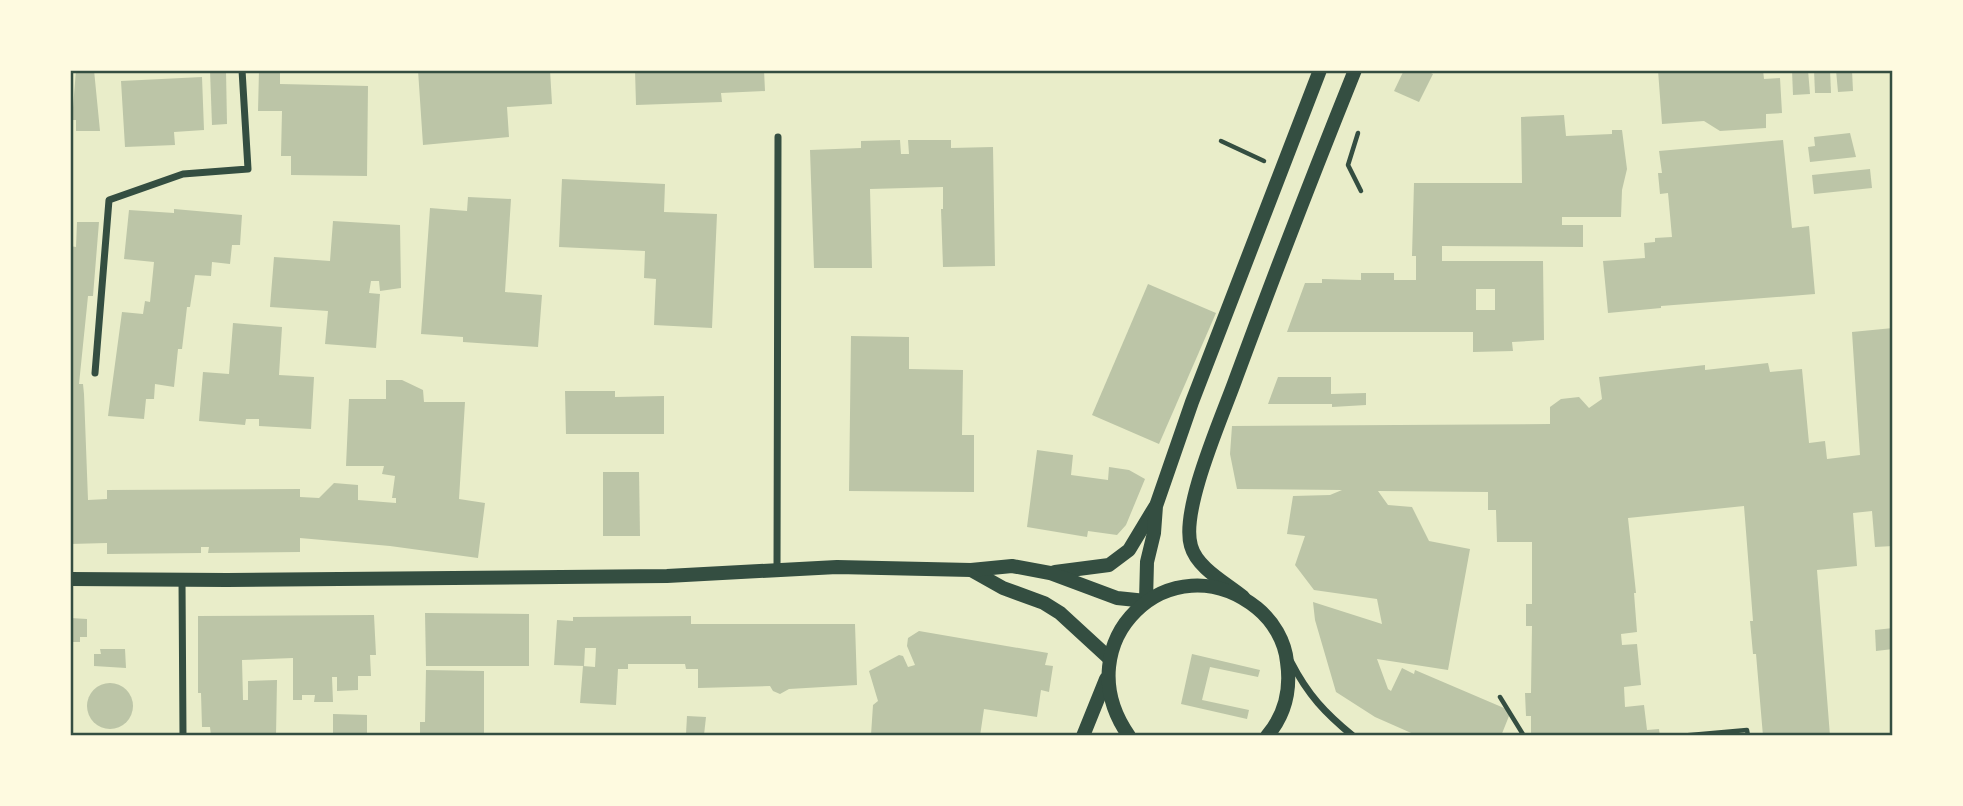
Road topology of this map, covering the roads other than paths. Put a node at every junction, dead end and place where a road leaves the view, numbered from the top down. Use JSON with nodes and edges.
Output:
{"nodes":[{"id":1,"x":242,"y":70,"type":"edge"},
{"id":2,"x":1320,"y":70,"type":"edge"},
{"id":3,"x":1355,"y":70,"type":"edge"},
{"id":4,"x":778,"y":137,"type":"dead end"},
{"id":5,"x":95,"y":373,"type":"dead end"},
{"id":6,"x":1156,"y":506,"type":"junction"},
{"id":7,"x":971,"y":570,"type":"junction"},
{"id":8,"x":777,"y":571,"type":"junction"},
{"id":9,"x":1050,"y":573,"type":"junction"},
{"id":10,"x":70,"y":579,"type":"edge"},
{"id":11,"x":182,"y":580,"type":"junction"},
{"id":12,"x":1244,"y":597,"type":"junction"},
{"id":13,"x":1146,"y":601,"type":"junction"},
{"id":14,"x":1286,"y":652,"type":"junction"},
{"id":15,"x":1109,"y":658,"type":"junction"},
{"id":16,"x":1107,"y":678,"type":"junction"},
{"id":17,"x":183,"y":736,"type":"edge"},
{"id":18,"x":1083,"y":736,"type":"edge"},
{"id":19,"x":1129,"y":736,"type":"edge"},
{"id":20,"x":1267,"y":736,"type":"edge"},
{"id":21,"x":1353,"y":736,"type":"edge"}],
"edges":[{"from":1,"to":5,"type":"street"},
{"from":2,"to":6,"type":"main road"},
{"from":3,"to":12,"type":"main road"},
{"from":4,"to":8,"type":"street"},
{"from":6,"to":9,"type":"main road"},
{"from":6,"to":13,"type":"main road"},
{"from":7,"to":8,"type":"main road"},
{"from":7,"to":9,"type":"main road"},
{"from":7,"to":15,"type":"main road"},
{"from":8,"to":11,"type":"main road"},
{"from":9,"to":13,"type":"main road"},
{"from":10,"to":11,"type":"main road"},
{"from":11,"to":17,"type":"street"},
{"from":12,"to":13,"type":"main road"},
{"from":12,"to":14,"type":"main road"},
{"from":13,"to":15,"type":"main road"},
{"from":14,"to":20,"type":"main road"},
{"from":14,"to":21,"type":"street"},
{"from":15,"to":16,"type":"main road"},
{"from":16,"to":18,"type":"main road"},
{"from":16,"to":19,"type":"main road"}]}
